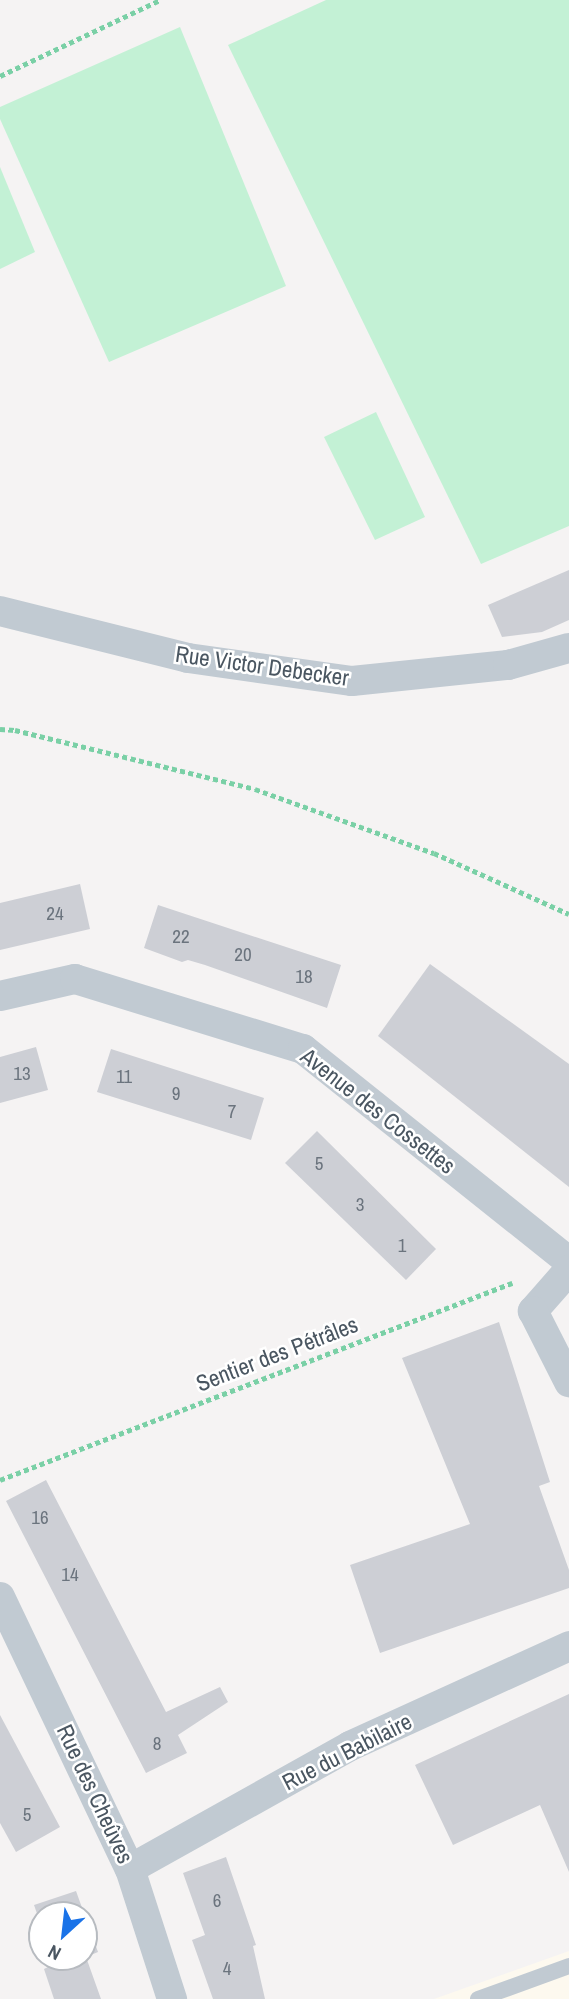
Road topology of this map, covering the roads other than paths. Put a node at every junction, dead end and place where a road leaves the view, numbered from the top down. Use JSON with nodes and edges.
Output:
{"nodes":[{"id":1,"x":0,"y":611,"type":"edge"},
{"id":2,"x":569,"y":648,"type":"edge"},
{"id":3,"x":0,"y":996,"type":"edge"},
{"id":4,"x":569,"y":1261,"type":"edge"},
{"id":5,"x":569,"y":1270,"type":"edge"},
{"id":6,"x":569,"y":1382,"type":"edge"},
{"id":7,"x":0,"y":1597,"type":"edge"},
{"id":8,"x":569,"y":1646,"type":"edge"},
{"id":9,"x":130,"y":1869,"type":"junction"},
{"id":10,"x":569,"y":1966,"type":"edge"},
{"id":11,"x":172,"y":1999,"type":"edge"},
{"id":12,"x":478,"y":1999,"type":"edge"}],
"edges":[{"from":1,"to":2,"type":"street","name":"Rue Victor Debecker"},
{"from":3,"to":4,"type":"street","name":"Avenue des Cossettes"},
{"from":5,"to":6,"type":"street"},
{"from":7,"to":9,"type":"street","name":"Rue des Cheûves"},
{"from":8,"to":9,"type":"street","name":"Rue du Babilaire"},
{"from":9,"to":11,"type":"street","name":"Rue des Cheûves"},
{"from":10,"to":12,"type":"lane"}]}
